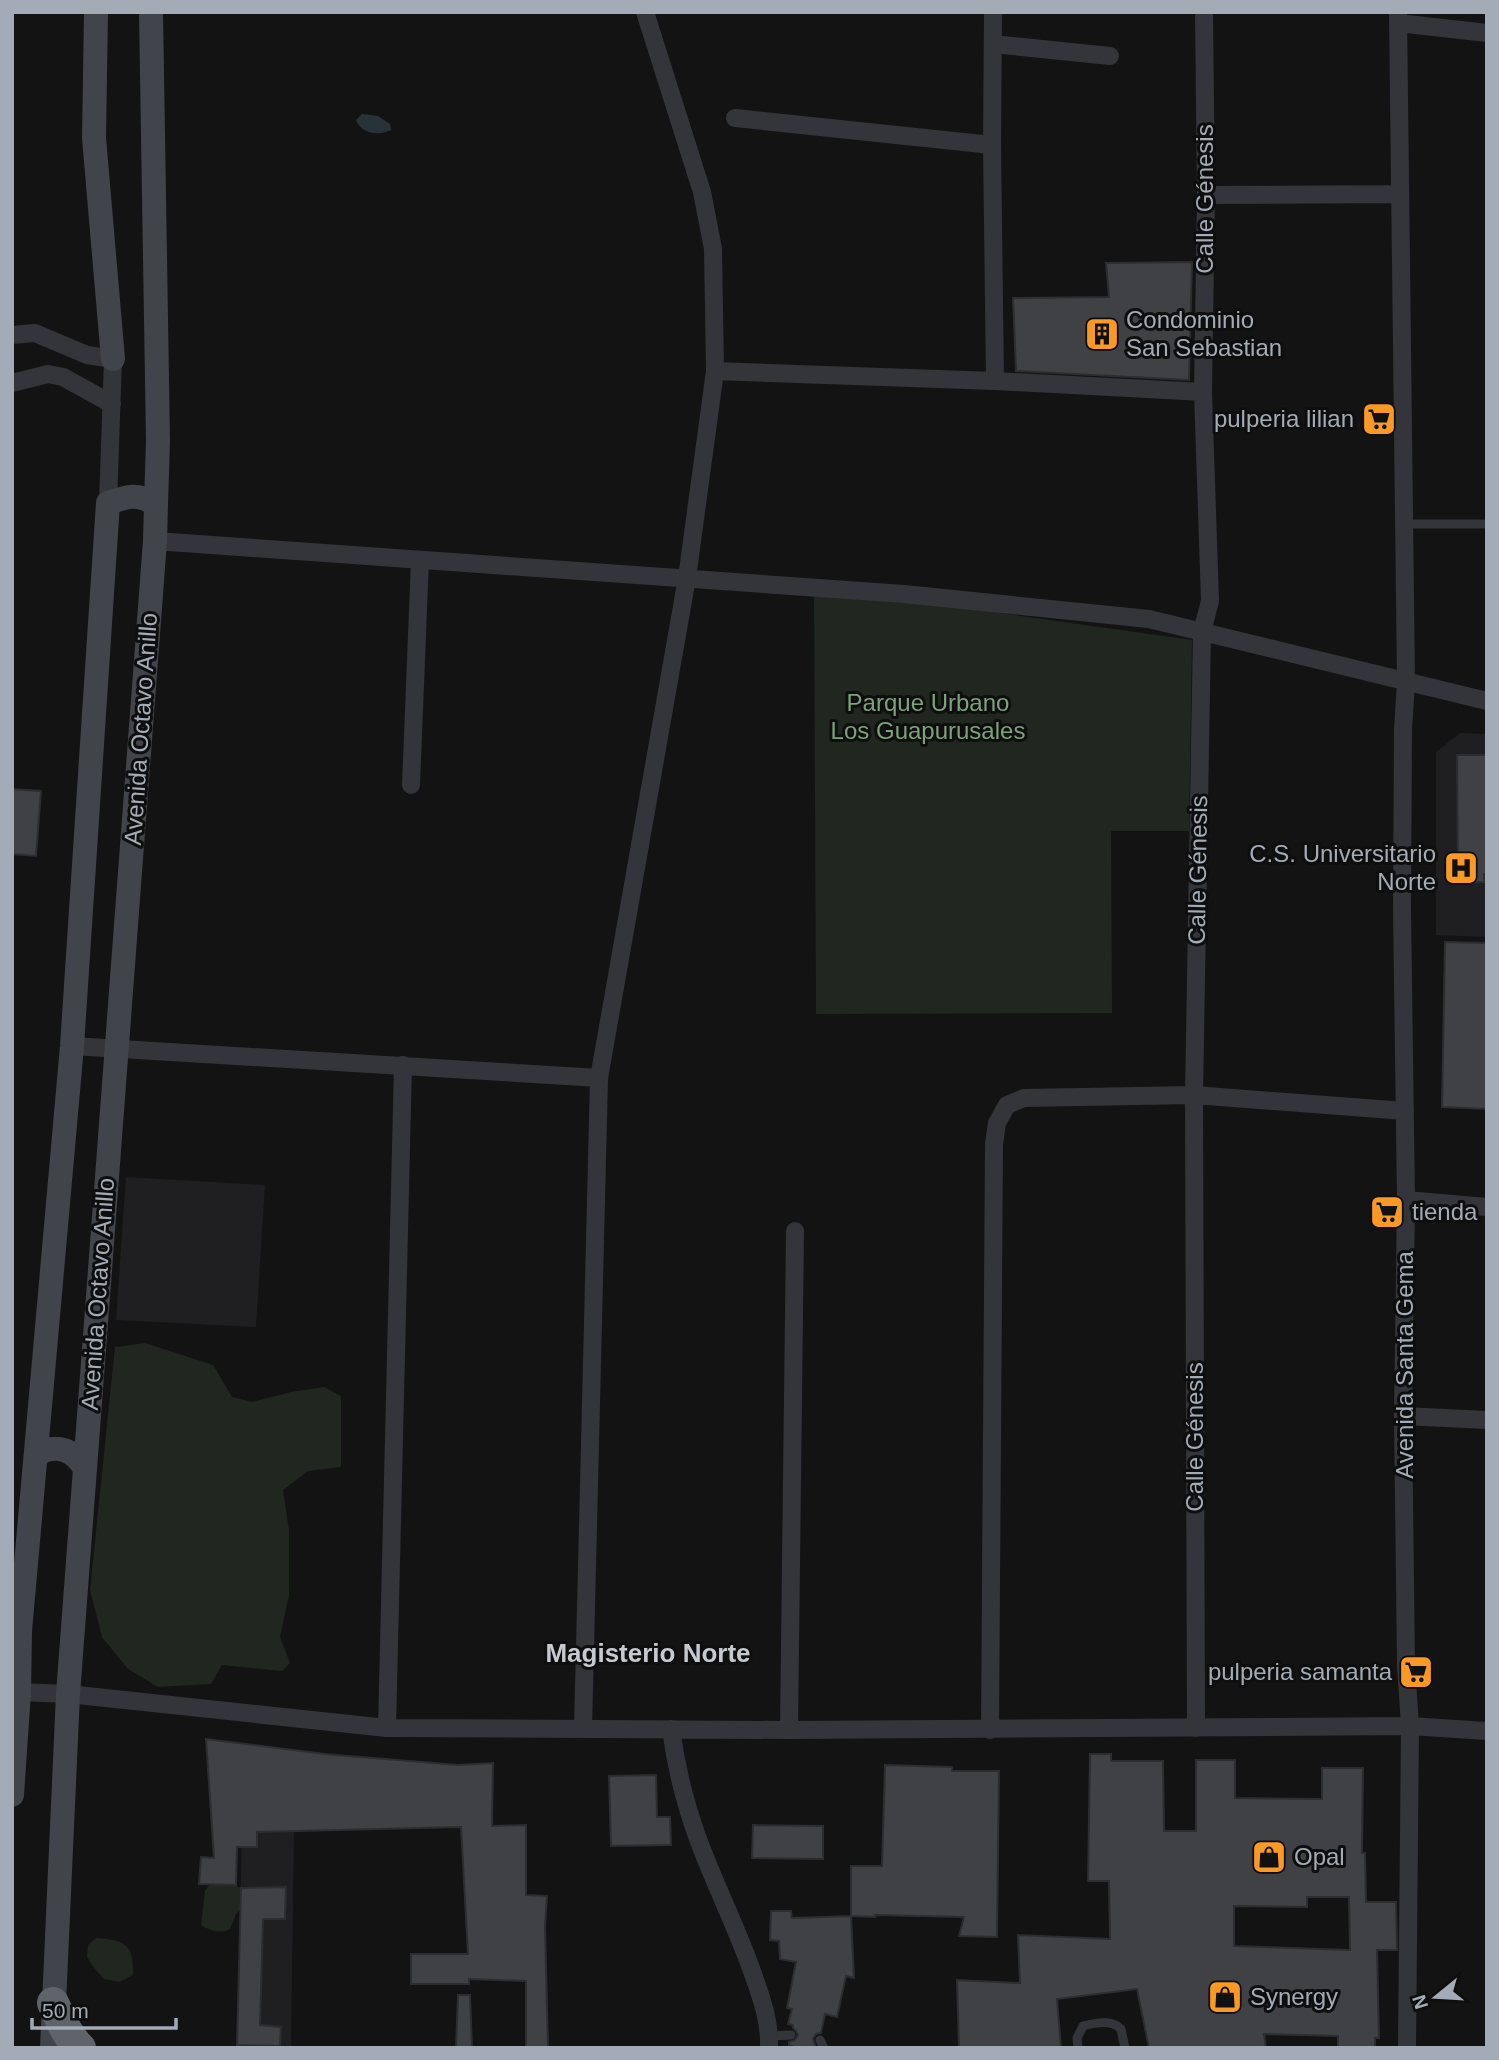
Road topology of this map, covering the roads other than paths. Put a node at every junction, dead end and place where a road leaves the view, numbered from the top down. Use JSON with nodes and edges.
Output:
{"nodes":[{"id":1,"x":96,"y":12,"type":"edge"},
{"id":2,"x":151,"y":12,"type":"edge"},
{"id":3,"x":645,"y":12,"type":"edge"},
{"id":4,"x":993,"y":12,"type":"edge"},
{"id":5,"x":1204,"y":12,"type":"edge"},
{"id":6,"x":1398,"y":18,"type":"edge"},
{"id":7,"x":1487,"y":33,"type":"edge"},
{"id":8,"x":993,"y":44,"type":"junction"},
{"id":9,"x":1110,"y":56,"type":"dead end"},
{"id":10,"x":735,"y":118,"type":"dead end"},
{"id":11,"x":992,"y":145,"type":"junction"},
{"id":12,"x":1401,"y":194,"type":"junction"},
{"id":13,"x":1206,"y":195,"type":"junction"},
{"id":14,"x":12,"y":335,"type":"edge"},
{"id":15,"x":113,"y":359,"type":"junction"},
{"id":16,"x":715,"y":371,"type":"junction"},
{"id":17,"x":995,"y":381,"type":"junction"},
{"id":18,"x":12,"y":383,"type":"edge"},
{"id":19,"x":1203,"y":393,"type":"junction"},
{"id":20,"x":112,"y":404,"type":"junction"},
{"id":21,"x":108,"y":503,"type":"junction"},
{"id":22,"x":156,"y":504,"type":"junction"},
{"id":23,"x":1404,"y":524,"type":"junction"},
{"id":24,"x":1487,"y":524,"type":"edge"},
{"id":25,"x":155,"y":541,"type":"junction"},
{"id":26,"x":420,"y":559,"type":"junction"},
{"id":27,"x":687,"y":578,"type":"junction"},
{"id":28,"x":1202,"y":632,"type":"junction"},
{"id":29,"x":1406,"y":682,"type":"junction"},
{"id":30,"x":1487,"y":701,"type":"edge"},
{"id":31,"x":411,"y":785,"type":"dead end"},
{"id":32,"x":72,"y":1046,"type":"junction"},
{"id":33,"x":116,"y":1050,"type":"junction"},
{"id":34,"x":403,"y":1065,"type":"junction"},
{"id":35,"x":599,"y":1078,"type":"junction"},
{"id":36,"x":1194,"y":1095,"type":"junction"},
{"id":37,"x":1405,"y":1111,"type":"junction"},
{"id":38,"x":1406,"y":1200,"type":"junction"},
{"id":39,"x":1487,"y":1206,"type":"edge"},
{"id":40,"x":795,"y":1231,"type":"dead end"},
{"id":41,"x":1403,"y":1416,"type":"junction"},
{"id":42,"x":1487,"y":1420,"type":"edge"},
{"id":43,"x":36,"y":1455,"type":"junction"},
{"id":44,"x":85,"y":1469,"type":"junction"},
{"id":45,"x":20,"y":1542,"type":"edge"},
{"id":46,"x":16,"y":1628,"type":"edge"},
{"id":47,"x":19,"y":1692,"type":"junction"},
{"id":48,"x":68,"y":1694,"type":"junction"},
{"id":49,"x":1410,"y":1726,"type":"junction"},
{"id":50,"x":387,"y":1728,"type":"junction"},
{"id":51,"x":1196,"y":1728,"type":"junction"},
{"id":52,"x":583,"y":1729,"type":"junction"},
{"id":53,"x":671,"y":1730,"type":"junction"},
{"id":54,"x":789,"y":1730,"type":"junction"},
{"id":55,"x":990,"y":1730,"type":"junction"},
{"id":56,"x":1487,"y":1731,"type":"edge"},
{"id":57,"x":12,"y":1795,"type":"edge"},
{"id":58,"x":53,"y":2003,"type":"junction"},
{"id":59,"x":791,"y":2035,"type":"dead end"},
{"id":60,"x":769,"y":2042,"type":"edge"},
{"id":61,"x":52,"y":2048,"type":"edge"},
{"id":62,"x":80,"y":2048,"type":"edge"},
{"id":63,"x":1078,"y":2048,"type":"edge"},
{"id":64,"x":1125,"y":2048,"type":"edge"},
{"id":65,"x":1408,"y":2048,"type":"edge"}],
"edges":[{"from":1,"to":15,"type":"street"},
{"from":2,"to":22,"type":"street","name":"Avenida Octavo Anillo"},
{"from":3,"to":16,"type":"street"},
{"from":4,"to":8,"type":"street"},
{"from":5,"to":13,"type":"street","name":"Calle Génesis"},
{"from":6,"to":7,"type":"street"},
{"from":6,"to":12,"type":"street","name":"Avenida Santa Gema"},
{"from":8,"to":9,"type":"street"},
{"from":8,"to":11,"type":"street"},
{"from":10,"to":11,"type":"street"},
{"from":11,"to":17,"type":"street"},
{"from":12,"to":13,"type":"street"},
{"from":12,"to":23,"type":"street","name":"Avenida Santa Gema"},
{"from":13,"to":19,"type":"street","name":"Calle Génesis"},
{"from":14,"to":15,"type":"street"},
{"from":15,"to":20,"type":"street"},
{"from":16,"to":17,"type":"street"},
{"from":16,"to":27,"type":"street"},
{"from":17,"to":19,"type":"street"},
{"from":18,"to":20,"type":"street"},
{"from":19,"to":28,"type":"street","name":"Calle Génesis"},
{"from":20,"to":21,"type":"street"},
{"from":21,"to":22,"type":"street"},
{"from":21,"to":32,"type":"street","name":"Avenida Octavo Anillo"},
{"from":22,"to":25,"type":"street","name":"Avenida Octavo Anillo"},
{"from":23,"to":24,"type":"lane"},
{"from":23,"to":29,"type":"street","name":"Avenida Santa Gema"},
{"from":25,"to":26,"type":"street"},
{"from":25,"to":33,"type":"street","name":"Avenida Octavo Anillo"},
{"from":26,"to":27,"type":"street"},
{"from":26,"to":31,"type":"street"},
{"from":27,"to":28,"type":"street"},
{"from":27,"to":35,"type":"street"},
{"from":28,"to":29,"type":"street"},
{"from":28,"to":36,"type":"street","name":"Calle Génesis"},
{"from":29,"to":30,"type":"street"},
{"from":29,"to":37,"type":"street","name":"Avenida Santa Gema"},
{"from":32,"to":33,"type":"street"},
{"from":32,"to":43,"type":"street","name":"Avenida Octavo Anillo"},
{"from":33,"to":34,"type":"street"},
{"from":33,"to":44,"type":"street","name":"Avenida Octavo Anillo"},
{"from":34,"to":35,"type":"street"},
{"from":34,"to":50,"type":"street"},
{"from":35,"to":52,"type":"street"},
{"from":36,"to":37,"type":"street"},
{"from":36,"to":51,"type":"street","name":"Calle Génesis"},
{"from":36,"to":55,"type":"street"},
{"from":37,"to":38,"type":"street","name":"Avenida Santa Gema"},
{"from":38,"to":39,"type":"street"},
{"from":38,"to":41,"type":"street","name":"Avenida Santa Gema"},
{"from":40,"to":54,"type":"street"},
{"from":41,"to":42,"type":"street"},
{"from":41,"to":49,"type":"street","name":"Avenida Santa Gema"},
{"from":43,"to":44,"type":"street"},
{"from":43,"to":45,"type":"street","name":"Avenida Octavo Anillo"},
{"from":44,"to":48,"type":"street","name":"Avenida Octavo Anillo"},
{"from":45,"to":46,"type":"street","name":"Avenida Octavo Anillo"},
{"from":46,"to":47,"type":"street","name":"Avenida Octavo Anillo"},
{"from":47,"to":48,"type":"street"},
{"from":47,"to":57,"type":"street","name":"Avenida Octavo Anillo"},
{"from":48,"to":50,"type":"street"},
{"from":48,"to":58,"type":"street","name":"Avenida Octavo Anillo"},
{"from":49,"to":51,"type":"street"},
{"from":49,"to":56,"type":"street"},
{"from":49,"to":65,"type":"street","name":"Avenida Santa Gema"},
{"from":50,"to":52,"type":"street"},
{"from":51,"to":55,"type":"street"},
{"from":52,"to":53,"type":"street"},
{"from":53,"to":54,"type":"street"},
{"from":53,"to":60,"type":"street"},
{"from":54,"to":55,"type":"street"},
{"from":58,"to":61,"type":"street","name":"Avenida Octavo Anillo"},
{"from":58,"to":62,"type":"highway"},
{"from":59,"to":60,"type":"lane"},
{"from":63,"to":64,"type":"lane"}]}
